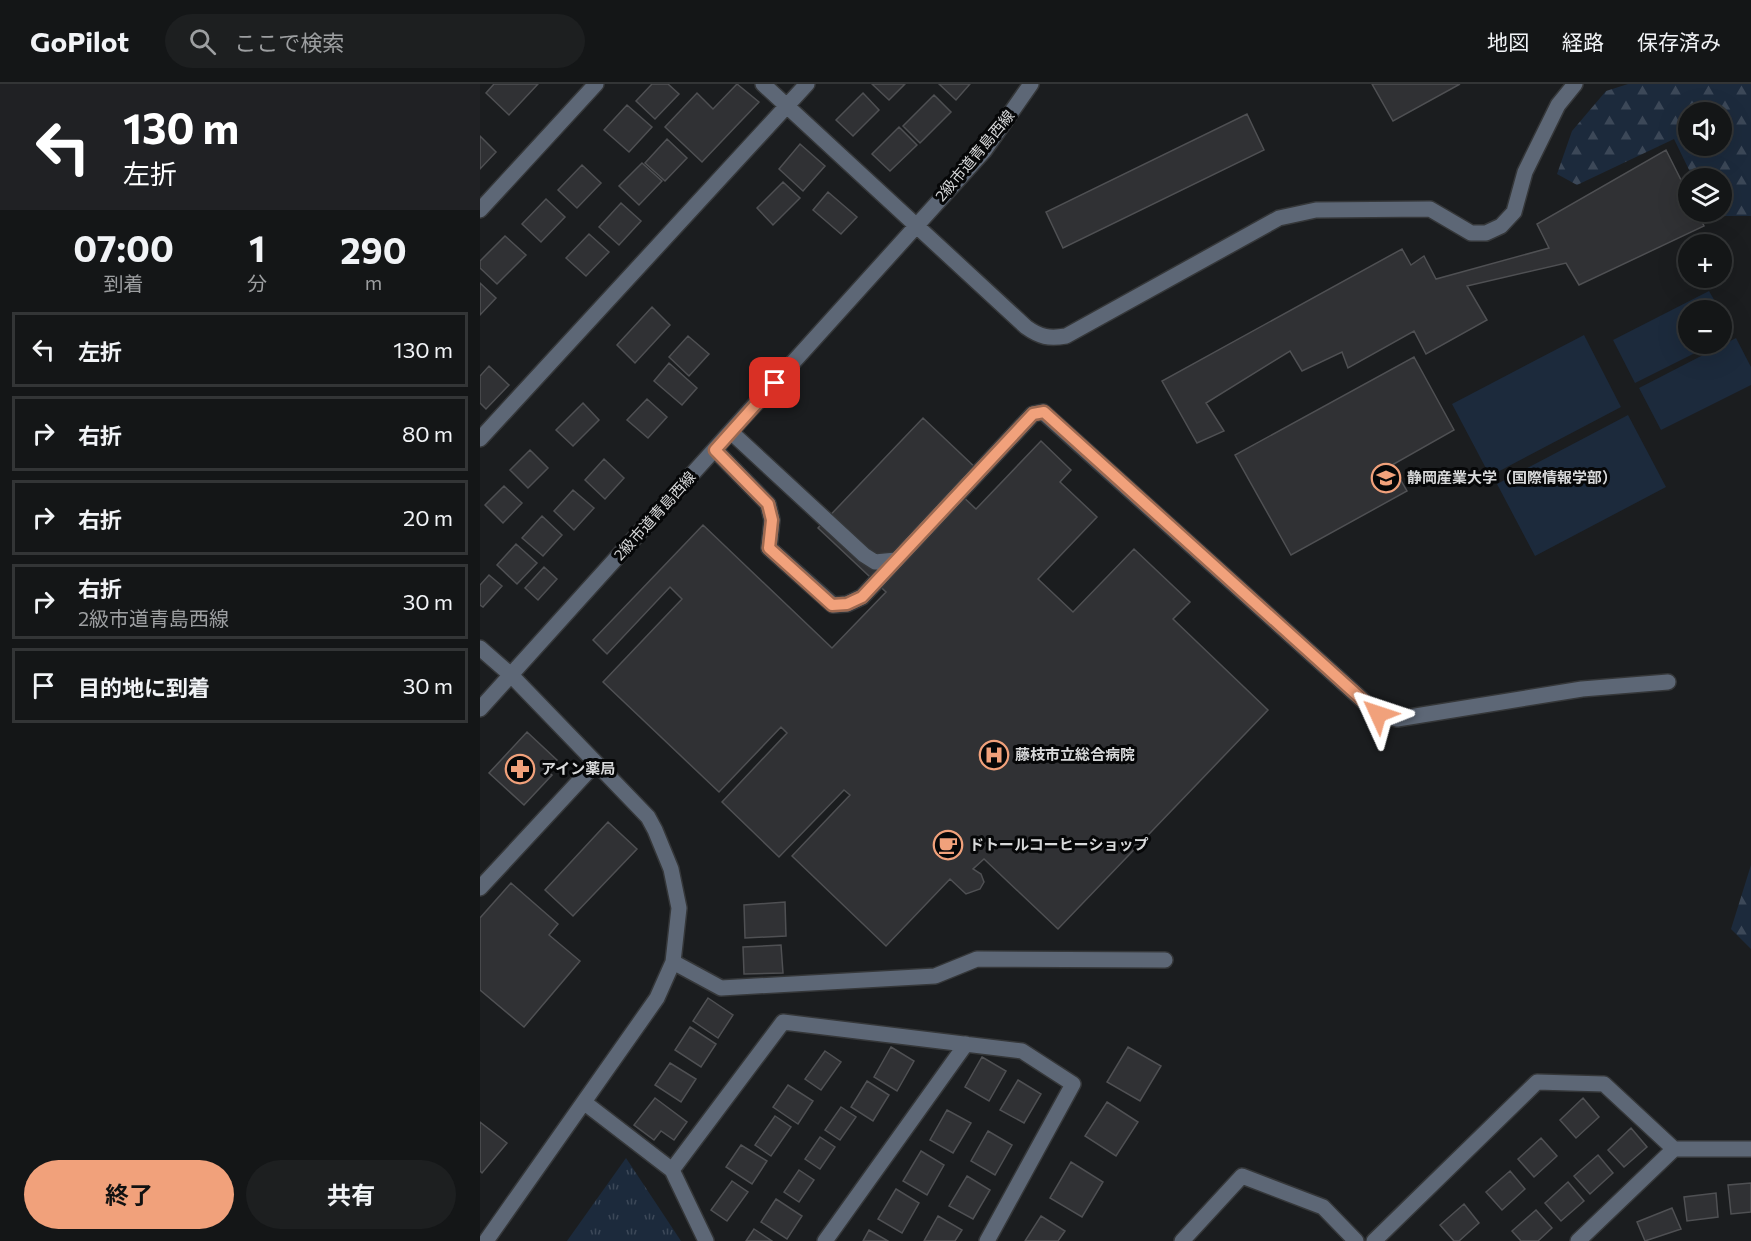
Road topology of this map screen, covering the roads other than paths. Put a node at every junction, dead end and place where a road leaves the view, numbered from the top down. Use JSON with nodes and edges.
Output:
{"nodes":[{"id":1,"x":596,"y":84,"type":"edge"},
{"id":2,"x":763,"y":84,"type":"edge"},
{"id":3,"x":807,"y":84,"type":"edge"},
{"id":4,"x":1031,"y":84,"type":"edge"},
{"id":5,"x":1575,"y":84,"type":"edge"},
{"id":6,"x":788,"y":106,"type":"junction"},
{"id":7,"x":480,"y":210,"type":"edge"},
{"id":8,"x":915,"y":226,"type":"junction"},
{"id":9,"x":731,"y":432,"type":"junction"},
{"id":10,"x":480,"y":439,"type":"edge"},
{"id":11,"x":715,"y":450,"type":"junction"},
{"id":12,"x":896,"y":560,"type":"junction"},
{"id":13,"x":480,"y":648,"type":"edge"},
{"id":14,"x":511,"y":675,"type":"junction"},
{"id":15,"x":1668,"y":682,"type":"dead end"},
{"id":16,"x":480,"y":710,"type":"edge"},
{"id":17,"x":596,"y":763,"type":"junction"},
{"id":18,"x":480,"y":888,"type":"edge"},
{"id":19,"x":1164,"y":960,"type":"dead end"},
{"id":20,"x":673,"y":962,"type":"junction"},
{"id":21,"x":966,"y":1044,"type":"junction"},
{"id":22,"x":585,"y":1103,"type":"junction"},
{"id":23,"x":1674,"y":1149,"type":"junction"},
{"id":24,"x":1751,"y":1149,"type":"edge"},
{"id":25,"x":672,"y":1170,"type":"junction"},
{"id":26,"x":486,"y":1241,"type":"edge"},
{"id":27,"x":705,"y":1241,"type":"edge"},
{"id":28,"x":825,"y":1241,"type":"edge"},
{"id":29,"x":987,"y":1241,"type":"edge"},
{"id":30,"x":1182,"y":1241,"type":"edge"},
{"id":31,"x":1356,"y":1241,"type":"edge"},
{"id":32,"x":1374,"y":1241,"type":"edge"},
{"id":33,"x":1578,"y":1241,"type":"edge"}],
"edges":[{"from":1,"to":7,"type":"street"},
{"from":2,"to":6,"type":"street"},
{"from":3,"to":6,"type":"street"},
{"from":4,"to":8,"type":"street","name":"2級市道青島西線"},
{"from":5,"to":8,"type":"street"},
{"from":6,"to":8,"type":"street"},
{"from":6,"to":10,"type":"street"},
{"from":8,"to":9,"type":"street","name":"2級市道青島西線"},
{"from":9,"to":11,"type":"street","name":"2級市道青島西線"},
{"from":9,"to":12,"type":"street"},
{"from":11,"to":12,"type":"street"},
{"from":11,"to":14,"type":"street","name":"2級市道青島西線"},
{"from":12,"to":15,"type":"street"},
{"from":13,"to":14,"type":"street"},
{"from":14,"to":16,"type":"street","name":"2級市道青島西線"},
{"from":14,"to":17,"type":"street"},
{"from":17,"to":18,"type":"street"},
{"from":17,"to":20,"type":"street"},
{"from":19,"to":20,"type":"street"},
{"from":20,"to":22,"type":"street"},
{"from":21,"to":25,"type":"street"},
{"from":21,"to":28,"type":"street"},
{"from":21,"to":29,"type":"street"},
{"from":22,"to":25,"type":"street"},
{"from":22,"to":26,"type":"street"},
{"from":23,"to":24,"type":"street"},
{"from":23,"to":32,"type":"street"},
{"from":23,"to":33,"type":"street"},
{"from":25,"to":27,"type":"street"},
{"from":30,"to":31,"type":"street"}]}
